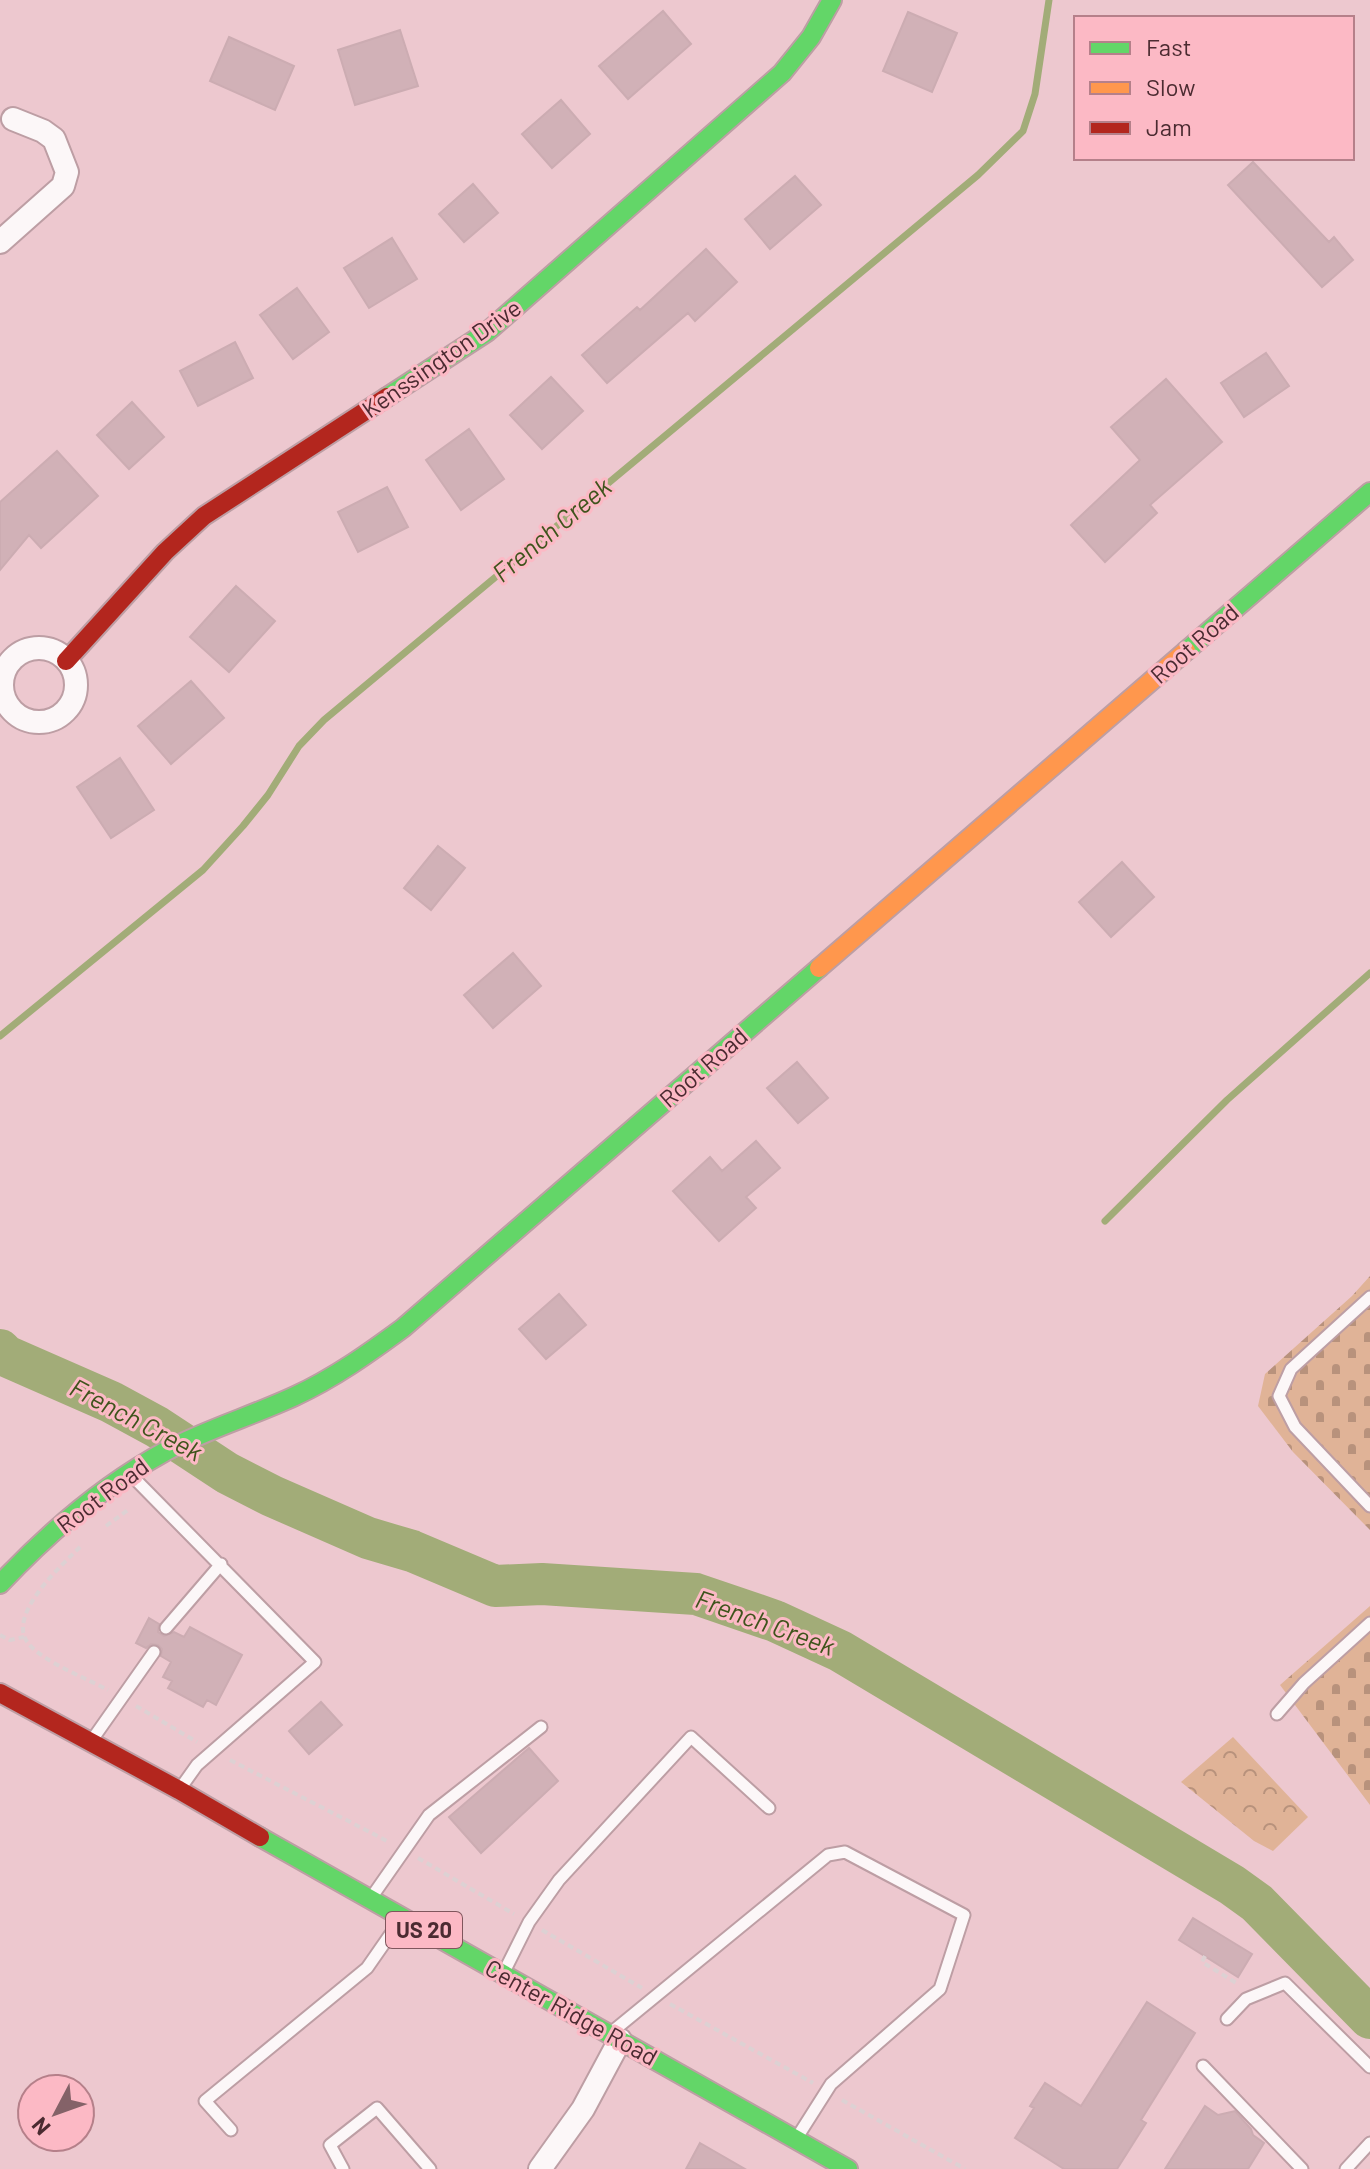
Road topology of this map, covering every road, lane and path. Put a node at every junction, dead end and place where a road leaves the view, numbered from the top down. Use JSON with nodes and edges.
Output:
{"nodes":[{"id":1,"x":832,"y":0,"type":"edge"},
{"id":2,"x":13,"y":119,"type":"dead end"},
{"id":3,"x":0,"y":242,"type":"edge"},
{"id":4,"x":1370,"y":492,"type":"edge"},
{"id":5,"x":66,"y":661,"type":"dead end"},
{"id":6,"x":1370,"y":1297,"type":"edge"},
{"id":7,"x":130,"y":1473,"type":"junction"},
{"id":8,"x":150,"y":1494,"type":"junction"},
{"id":9,"x":1370,"y":1506,"type":"edge"},
{"id":10,"x":97,"y":1533,"type":"dead end"},
{"id":11,"x":89,"y":1540,"type":"dead end"},
{"id":12,"x":221,"y":1564,"type":"junction"},
{"id":13,"x":0,"y":1584,"type":"edge"},
{"id":14,"x":1370,"y":1623,"type":"edge"},
{"id":15,"x":166,"y":1628,"type":"dead end"},
{"id":16,"x":0,"y":1635,"type":"edge"},
{"id":17,"x":24,"y":1637,"type":"junction"},
{"id":18,"x":154,"y":1652,"type":"dead end"},
{"id":19,"x":0,"y":1693,"type":"edge"},
{"id":20,"x":121,"y":1697,"type":"junction"},
{"id":21,"x":1277,"y":1714,"type":"dead end"},
{"id":22,"x":541,"y":1727,"type":"dead end"},
{"id":23,"x":91,"y":1742,"type":"junction"},
{"id":24,"x":212,"y":1751,"type":"junction"},
{"id":25,"x":179,"y":1790,"type":"junction"},
{"id":26,"x":769,"y":1808,"type":"dead end"},
{"id":27,"x":404,"y":1850,"type":"junction"},
{"id":28,"x":369,"y":1901,"type":"junction"},
{"id":29,"x":401,"y":1918,"type":"junction"},
{"id":30,"x":529,"y":1922,"type":"junction"},
{"id":31,"x":1205,"y":1956,"type":"dead end"},
{"id":32,"x":503,"y":1975,"type":"junction"},
{"id":33,"x":1227,"y":1984,"type":"dead end"},
{"id":34,"x":656,"y":1996,"type":"junction"},
{"id":35,"x":1227,"y":2019,"type":"dead end"},
{"id":36,"x":615,"y":2037,"type":"junction"},
{"id":37,"x":1203,"y":2066,"type":"dead end"},
{"id":38,"x":1370,"y":2067,"type":"edge"},
{"id":39,"x":826,"y":2091,"type":"junction"},
{"id":40,"x":231,"y":2130,"type":"dead end"},
{"id":41,"x":796,"y":2139,"type":"junction"},
{"id":42,"x":1370,"y":2143,"type":"edge"},
{"id":43,"x":343,"y":2169,"type":"edge"},
{"id":44,"x":430,"y":2169,"type":"edge"},
{"id":45,"x":540,"y":2169,"type":"edge"},
{"id":46,"x":848,"y":2169,"type":"edge"},
{"id":47,"x":965,"y":2169,"type":"edge"},
{"id":48,"x":1302,"y":2169,"type":"edge"},
{"id":49,"x":1346,"y":2169,"type":"edge"}],
"edges":[{"from":1,"to":5,"type":"street","name":"Kenssington Drive"},
{"from":2,"to":3,"type":"street"},
{"from":4,"to":7,"type":"street","name":"Root Road"},
{"from":6,"to":9,"type":"lane"},
{"from":7,"to":8,"type":"lane"},
{"from":7,"to":13,"type":"street","name":"Root Road"},
{"from":8,"to":10,"type":"path"},
{"from":8,"to":12,"type":"lane"},
{"from":11,"to":17,"type":"path"},
{"from":12,"to":15,"type":"lane"},
{"from":12,"to":24,"type":"lane"},
{"from":14,"to":21,"type":"lane"},
{"from":16,"to":17,"type":"path"},
{"from":17,"to":20,"type":"path"},
{"from":18,"to":20,"type":"lane"},
{"from":19,"to":23,"type":"street","name":"Center Ridge Road","number":"US 20"},
{"from":20,"to":23,"type":"lane"},
{"from":20,"to":24,"type":"path"},
{"from":22,"to":27,"type":"lane"},
{"from":23,"to":25,"type":"street","name":"Center Ridge Road","number":"US 20"},
{"from":24,"to":25,"type":"lane"},
{"from":24,"to":27,"type":"path"},
{"from":25,"to":28,"type":"street","name":"Center Ridge Road","number":"US 20"},
{"from":26,"to":30,"type":"lane"},
{"from":27,"to":28,"type":"lane"},
{"from":27,"to":30,"type":"path"},
{"from":28,"to":29,"type":"street","name":"Center Ridge Road","number":"US 20"},
{"from":29,"to":32,"type":"street","name":"Center Ridge Road","number":"US 20"},
{"from":29,"to":40,"type":"lane"},
{"from":30,"to":32,"type":"lane"},
{"from":30,"to":34,"type":"path"},
{"from":31,"to":33,"type":"path"},
{"from":32,"to":36,"type":"street","name":"Center Ridge Road","number":"US 20"},
{"from":34,"to":36,"type":"lane"},
{"from":34,"to":39,"type":"path"},
{"from":34,"to":39,"type":"lane"},
{"from":35,"to":38,"type":"lane"},
{"from":36,"to":41,"type":"street","name":"Center Ridge Road","number":"US 20"},
{"from":36,"to":45,"type":"street"},
{"from":37,"to":48,"type":"lane"},
{"from":39,"to":41,"type":"lane"},
{"from":39,"to":47,"type":"path"},
{"from":41,"to":46,"type":"street","name":"Center Ridge Road","number":"US 20"},
{"from":42,"to":49,"type":"lane"},
{"from":43,"to":44,"type":"lane"}]}
